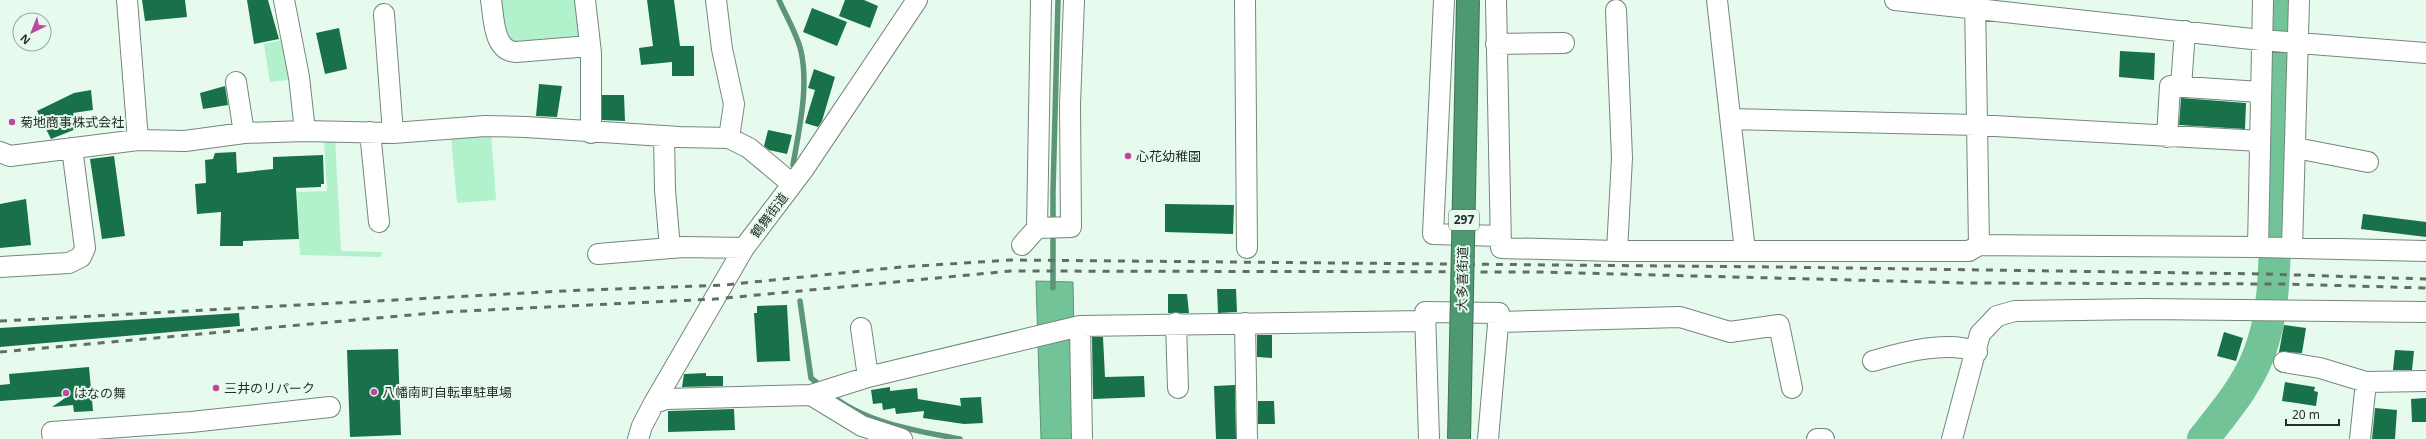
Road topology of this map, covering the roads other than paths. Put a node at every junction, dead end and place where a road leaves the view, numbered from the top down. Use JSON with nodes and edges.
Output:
{"nodes":[{"id":1,"x":126,"y":0,"type":"edge"},
{"id":2,"x":284,"y":0,"type":"edge"},
{"id":3,"x":491,"y":0,"type":"edge"},
{"id":4,"x":585,"y":0,"type":"edge"},
{"id":5,"x":716,"y":0,"type":"edge"},
{"id":6,"x":917,"y":0,"type":"edge"},
{"id":7,"x":1041,"y":0,"type":"edge"},
{"id":8,"x":1074,"y":0,"type":"edge"},
{"id":9,"x":1245,"y":0,"type":"edge"},
{"id":10,"x":1444,"y":0,"type":"edge"},
{"id":11,"x":1468,"y":0,"type":"edge"},
{"id":12,"x":1496,"y":0,"type":"edge"},
{"id":13,"x":1717,"y":0,"type":"edge"},
{"id":14,"x":1895,"y":0,"type":"edge"},
{"id":15,"x":2263,"y":0,"type":"edge"},
{"id":16,"x":2299,"y":0,"type":"edge"},
{"id":17,"x":1976,"y":4,"type":"edge"},
{"id":18,"x":1616,"y":10,"type":"dead end"},
{"id":19,"x":384,"y":14,"type":"dead end"},
{"id":20,"x":2185,"y":31,"type":"junction"},
{"id":21,"x":2261,"y":40,"type":"junction"},
{"id":22,"x":1564,"y":43,"type":"dead end"},
{"id":23,"x":2299,"y":43,"type":"junction"},
{"id":24,"x":1496,"y":44,"type":"junction"},
{"id":25,"x":590,"y":46,"type":"junction"},
{"id":26,"x":2426,"y":53,"type":"edge"},
{"id":27,"x":236,"y":82,"type":"dead end"},
{"id":28,"x":2181,"y":87,"type":"junction"},
{"id":29,"x":2260,"y":92,"type":"junction"},
{"id":30,"x":1070,"y":104,"type":"junction"},
{"id":31,"x":1039,"y":105,"type":"junction"},
{"id":32,"x":1730,"y":119,"type":"junction"},
{"id":33,"x":1977,"y":125,"type":"junction"},
{"id":34,"x":305,"y":131,"type":"junction"},
{"id":35,"x":370,"y":132,"type":"junction"},
{"id":36,"x":591,"y":132,"type":"junction"},
{"id":37,"x":394,"y":133,"type":"junction"},
{"id":38,"x":244,"y":134,"type":"junction"},
{"id":39,"x":664,"y":136,"type":"junction"},
{"id":40,"x":2167,"y":137,"type":"junction"},
{"id":41,"x":729,"y":138,"type":"junction"},
{"id":42,"x":138,"y":140,"type":"junction"},
{"id":43,"x":2260,"y":141,"type":"junction"},
{"id":44,"x":72,"y":148,"type":"junction"},
{"id":45,"x":2296,"y":148,"type":"junction"},
{"id":46,"x":0,"y":152,"type":"edge"},
{"id":47,"x":2368,"y":162,"type":"dead end"},
{"id":48,"x":792,"y":184,"type":"junction"},
{"id":49,"x":379,"y":222,"type":"dead end"},
{"id":50,"x":1037,"y":228,"type":"junction"},
{"id":51,"x":1500,"y":236,"type":"junction"},
{"id":52,"x":1022,"y":245,"type":"dead end"},
{"id":53,"x":1979,"y":245,"type":"junction"},
{"id":54,"x":2258,"y":247,"type":"junction"},
{"id":55,"x":670,"y":248,"type":"junction"},
{"id":56,"x":744,"y":248,"type":"junction"},
{"id":57,"x":1247,"y":248,"type":"dead end"},
{"id":58,"x":2292,"y":248,"type":"junction"},
{"id":59,"x":1617,"y":251,"type":"junction"},
{"id":60,"x":1745,"y":251,"type":"junction"},
{"id":61,"x":2426,"y":252,"type":"edge"},
{"id":62,"x":598,"y":254,"type":"dead end"},
{"id":63,"x":0,"y":266,"type":"edge"},
{"id":64,"x":2426,"y":312,"type":"edge"},
{"id":65,"x":1426,"y":321,"type":"junction"},
{"id":66,"x":1499,"y":322,"type":"junction"},
{"id":67,"x":1176,"y":323,"type":"junction"},
{"id":68,"x":1244,"y":323,"type":"junction"},
{"id":69,"x":1078,"y":327,"type":"junction"},
{"id":70,"x":860,"y":328,"type":"dead end"},
{"id":71,"x":1977,"y":352,"type":"junction"},
{"id":72,"x":1873,"y":361,"type":"dead end"},
{"id":73,"x":2284,"y":362,"type":"dead end"},
{"id":74,"x":868,"y":377,"type":"junction"},
{"id":75,"x":2426,"y":381,"type":"edge"},
{"id":76,"x":2366,"y":382,"type":"junction"},
{"id":77,"x":1178,"y":388,"type":"dead end"},
{"id":78,"x":1792,"y":388,"type":"dead end"},
{"id":79,"x":810,"y":395,"type":"junction"},
{"id":80,"x":654,"y":402,"type":"junction"},
{"id":81,"x":330,"y":407,"type":"dead end"},
{"id":82,"x":855,"y":429,"type":"edge"},
{"id":83,"x":52,"y":439,"type":"edge"},
{"id":84,"x":638,"y":439,"type":"edge"},
{"id":85,"x":902,"y":439,"type":"edge"},
{"id":86,"x":1082,"y":439,"type":"edge"},
{"id":87,"x":1247,"y":439,"type":"edge"},
{"id":88,"x":1429,"y":439,"type":"edge"},
{"id":89,"x":1459,"y":439,"type":"edge"},
{"id":90,"x":1488,"y":439,"type":"edge"},
{"id":91,"x":1817,"y":439,"type":"edge"},
{"id":92,"x":1824,"y":439,"type":"edge"},
{"id":93,"x":1952,"y":439,"type":"edge"},
{"id":94,"x":2360,"y":439,"type":"edge"}],
"edges":[{"from":1,"to":42,"type":"street"},
{"from":2,"to":34,"type":"street"},
{"from":3,"to":25,"type":"street"},
{"from":4,"to":25,"type":"street"},
{"from":5,"to":41,"type":"street"},
{"from":6,"to":48,"type":"street","name":"鶴舞街道"},
{"from":7,"to":31,"type":"street"},
{"from":8,"to":30,"type":"street"},
{"from":9,"to":57,"type":"street"},
{"from":10,"to":51,"type":"street"},
{"from":11,"to":89,"type":"highway","name":"大多喜街道","number":"297","bridge":true},
{"from":12,"to":24,"type":"street"},
{"from":13,"to":32,"type":"street"},
{"from":14,"to":17,"type":"street"},
{"from":15,"to":21,"type":"street"},
{"from":16,"to":23,"type":"street"},
{"from":17,"to":20,"type":"street"},
{"from":17,"to":33,"type":"street"},
{"from":18,"to":59,"type":"street"},
{"from":19,"to":37,"type":"street"},
{"from":20,"to":21,"type":"street"},
{"from":20,"to":28,"type":"street"},
{"from":21,"to":23,"type":"street"},
{"from":21,"to":29,"type":"street"},
{"from":22,"to":24,"type":"street"},
{"from":23,"to":26,"type":"street"},
{"from":23,"to":45,"type":"street"},
{"from":24,"to":51,"type":"street"},
{"from":25,"to":36,"type":"street"},
{"from":27,"to":38,"type":"street"},
{"from":28,"to":29,"type":"street"},
{"from":28,"to":40,"type":"street"},
{"from":29,"to":43,"type":"street"},
{"from":30,"to":31,"type":"street"},
{"from":30,"to":50,"type":"street"},
{"from":31,"to":50,"type":"street"},
{"from":32,"to":33,"type":"street"},
{"from":32,"to":60,"type":"street"},
{"from":33,"to":40,"type":"street"},
{"from":33,"to":53,"type":"street"},
{"from":34,"to":35,"type":"street"},
{"from":34,"to":38,"type":"street"},
{"from":35,"to":37,"type":"street"},
{"from":35,"to":49,"type":"street"},
{"from":36,"to":37,"type":"street"},
{"from":36,"to":39,"type":"street"},
{"from":38,"to":42,"type":"street"},
{"from":39,"to":41,"type":"street"},
{"from":39,"to":55,"type":"street"},
{"from":40,"to":43,"type":"street"},
{"from":41,"to":48,"type":"street"},
{"from":42,"to":44,"type":"street"},
{"from":43,"to":54,"type":"street"},
{"from":44,"to":46,"type":"street"},
{"from":44,"to":63,"type":"street"},
{"from":45,"to":47,"type":"street"},
{"from":45,"to":58,"type":"street"},
{"from":48,"to":56,"type":"street","name":"鶴舞街道"},
{"from":50,"to":52,"type":"street"},
{"from":51,"to":59,"type":"street"},
{"from":53,"to":54,"type":"street"},
{"from":53,"to":60,"type":"street"},
{"from":54,"to":58,"type":"street"},
{"from":55,"to":56,"type":"street"},
{"from":55,"to":62,"type":"street"},
{"from":56,"to":80,"type":"street","name":"鶴舞街道"},
{"from":58,"to":61,"type":"street"},
{"from":59,"to":60,"type":"street"},
{"from":64,"to":71,"type":"street"},
{"from":65,"to":66,"type":"street"},
{"from":65,"to":68,"type":"street"},
{"from":65,"to":88,"type":"street"},
{"from":66,"to":78,"type":"street"},
{"from":66,"to":90,"type":"street"},
{"from":67,"to":68,"type":"street"},
{"from":67,"to":69,"type":"street"},
{"from":67,"to":77,"type":"street"},
{"from":68,"to":87,"type":"street"},
{"from":69,"to":74,"type":"street"},
{"from":69,"to":86,"type":"street"},
{"from":70,"to":74,"type":"street"},
{"from":71,"to":72,"type":"street"},
{"from":71,"to":93,"type":"street"},
{"from":73,"to":76,"type":"street"},
{"from":74,"to":79,"type":"street"},
{"from":75,"to":76,"type":"street"},
{"from":76,"to":94,"type":"street"},
{"from":79,"to":80,"type":"street"},
{"from":79,"to":82,"type":"street"},
{"from":80,"to":84,"type":"street","name":"鶴舞街道"},
{"from":81,"to":83,"type":"street"},
{"from":82,"to":85,"type":"street"},
{"from":91,"to":92,"type":"street"}]}
